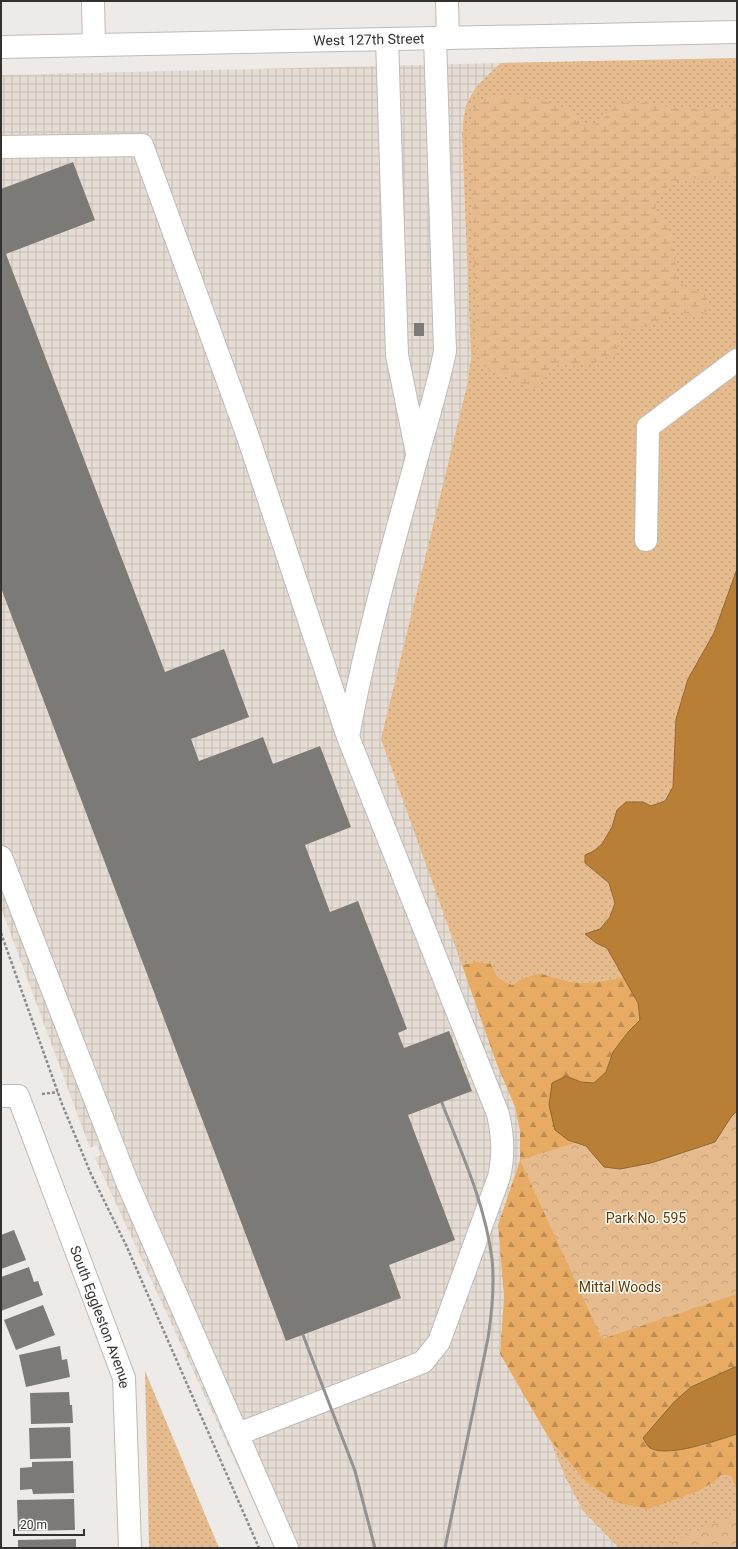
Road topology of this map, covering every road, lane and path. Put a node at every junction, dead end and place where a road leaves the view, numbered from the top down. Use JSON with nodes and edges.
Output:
{"nodes":[{"id":1,"x":93,"y":1,"type":"edge"},
{"id":2,"x":447,"y":1,"type":"edge"},
{"id":3,"x":737,"y":32,"type":"edge"},
{"id":4,"x":442,"y":38,"type":"junction"},
{"id":5,"x":387,"y":39,"type":"junction"},
{"id":6,"x":94,"y":45,"type":"junction"},
{"id":7,"x":1,"y":46,"type":"edge"},
{"id":8,"x":1,"y":147,"type":"edge"},
{"id":9,"x":737,"y":360,"type":"edge"},
{"id":10,"x":417,"y":456,"type":"junction"},
{"id":11,"x":646,"y":540,"type":"dead end"},
{"id":12,"x":348,"y":737,"type":"junction"},
{"id":13,"x":1,"y":857,"type":"edge"},
{"id":14,"x":1,"y":932,"type":"edge"},
{"id":15,"x":9,"y":1096,"type":"edge"},
{"id":16,"x":238,"y":1434,"type":"junction"},
{"id":17,"x":130,"y":1548,"type":"edge"},
{"id":18,"x":259,"y":1548,"type":"edge"},
{"id":19,"x":287,"y":1548,"type":"edge"}],
"edges":[{"from":1,"to":6,"type":"main road"},
{"from":2,"to":4,"type":"main road"},
{"from":3,"to":4,"type":"main road","name":"West 127th Street"},
{"from":4,"to":5,"type":"main road","name":"West 127th Street"},
{"from":4,"to":10,"type":"main road"},
{"from":5,"to":6,"type":"main road","name":"West 127th Street"},
{"from":5,"to":10,"type":"main road"},
{"from":6,"to":7,"type":"main road","name":"West 127th Street"},
{"from":8,"to":12,"type":"main road"},
{"from":9,"to":11,"type":"main road"},
{"from":10,"to":12,"type":"main road"},
{"from":12,"to":16,"type":"main road"},
{"from":13,"to":16,"type":"main road"},
{"from":14,"to":18,"type":"path"},
{"from":15,"to":17,"type":"main road","name":"South Eggleston Avenue"},
{"from":16,"to":19,"type":"main road"}]}
